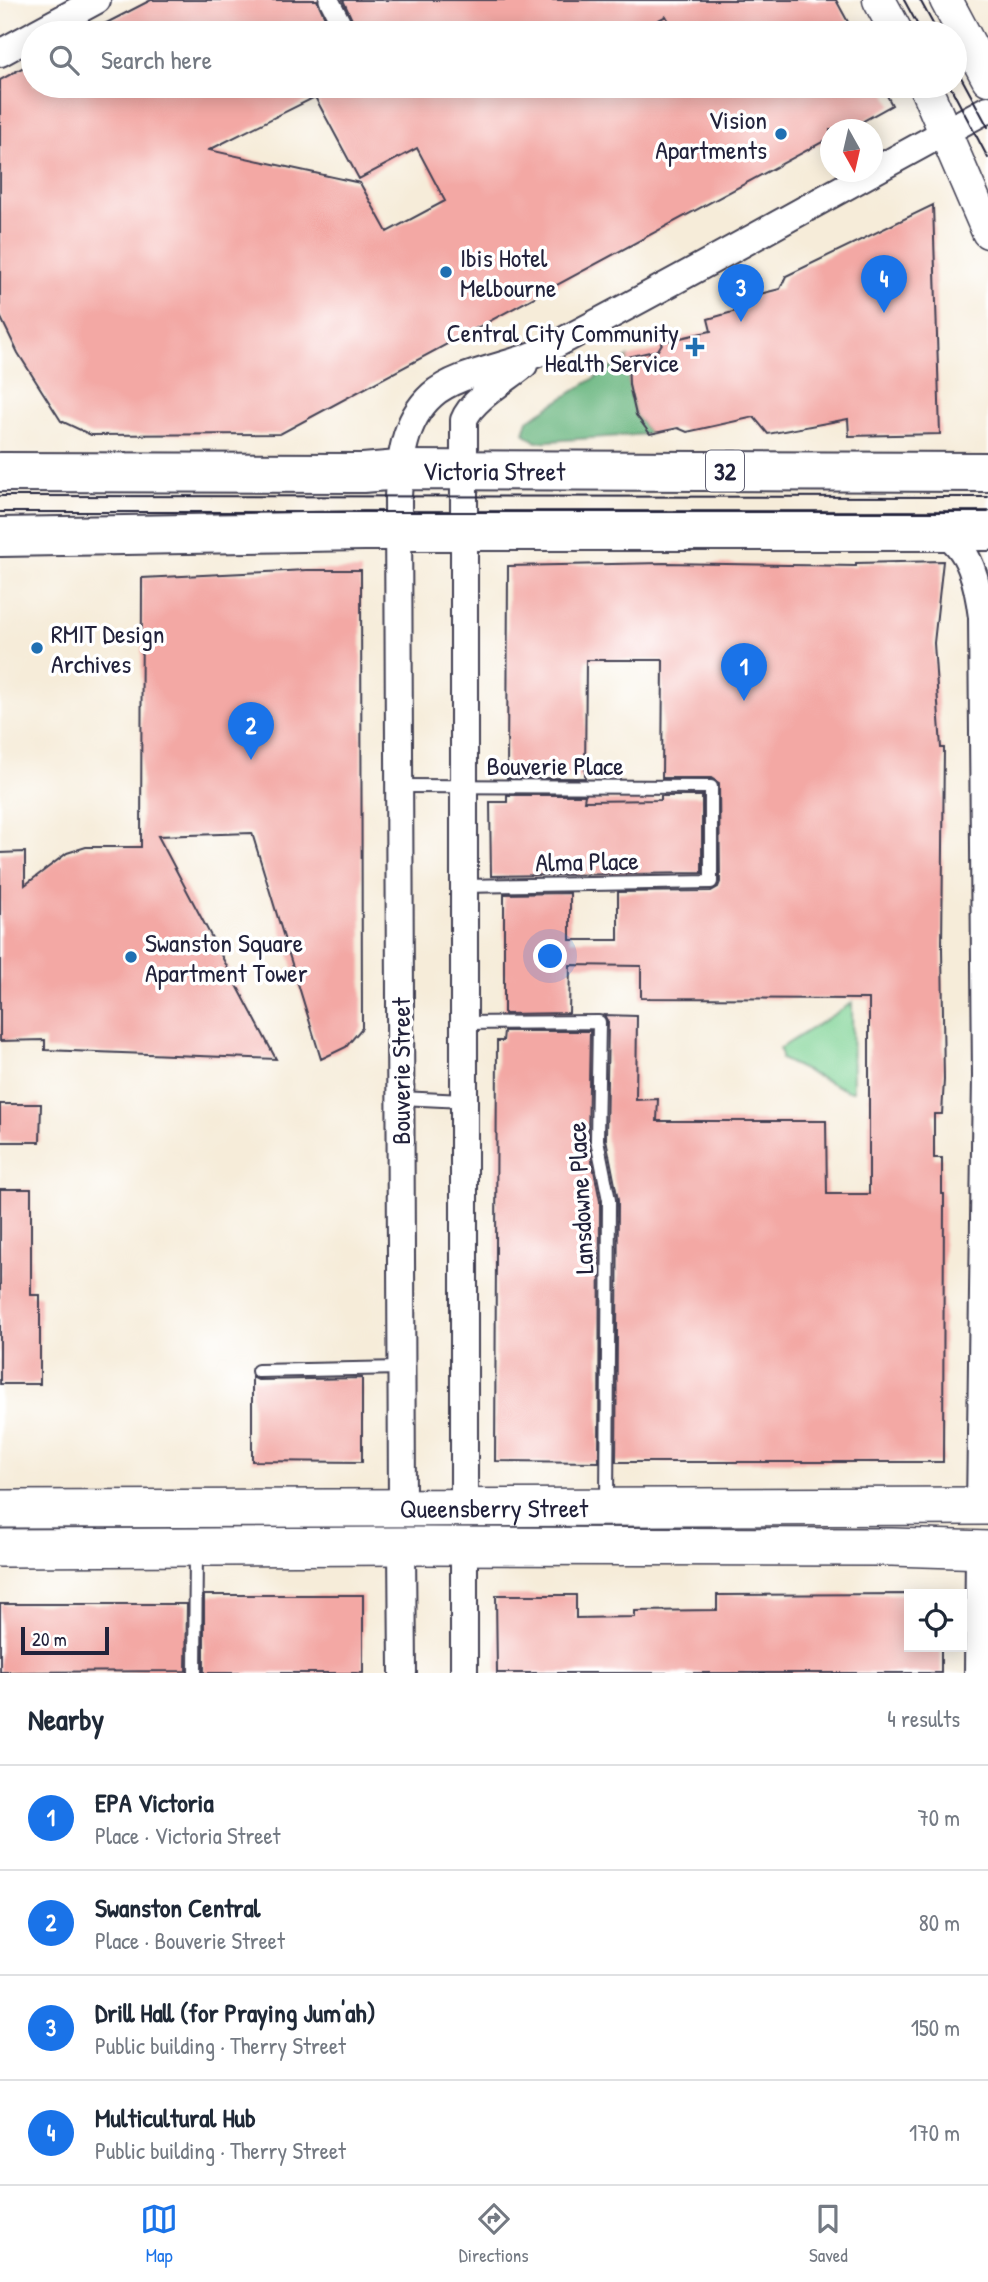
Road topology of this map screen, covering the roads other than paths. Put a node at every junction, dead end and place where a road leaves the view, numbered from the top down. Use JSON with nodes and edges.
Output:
{"nodes":[{"id":1,"x":97,"y":0,"type":"edge"},
{"id":2,"x":329,"y":0,"type":"edge"},
{"id":3,"x":879,"y":0,"type":"edge"},
{"id":4,"x":946,"y":0,"type":"edge"},
{"id":5,"x":58,"y":21,"type":"edge"},
{"id":6,"x":340,"y":21,"type":"edge"},
{"id":7,"x":890,"y":21,"type":"edge"},
{"id":8,"x":957,"y":21,"type":"edge"},
{"id":9,"x":967,"y":40,"type":"edge"},
{"id":10,"x":21,"y":41,"type":"edge"},
{"id":11,"x":0,"y":52,"type":"edge"},
{"id":12,"x":988,"y":79,"type":"edge"},
{"id":13,"x":931,"y":98,"type":"edge"},
{"id":14,"x":988,"y":109,"type":"edge"},
{"id":15,"x":947,"y":132,"type":"junction"},
{"id":16,"x":988,"y":232,"type":"edge"},
{"id":17,"x":542,"y":351,"type":"junction"},
{"id":18,"x":399,"y":470,"type":"junction"},
{"id":19,"x":463,"y":470,"type":"junction"},
{"id":20,"x":0,"y":472,"type":"edge"},
{"id":21,"x":988,"y":472,"type":"edge"},
{"id":22,"x":398,"y":531,"type":"junction"},
{"id":23,"x":462,"y":531,"type":"junction"},
{"id":24,"x":940,"y":531,"type":"junction"},
{"id":25,"x":988,"y":531,"type":"edge"},
{"id":26,"x":0,"y":537,"type":"edge"},
{"id":27,"x":985,"y":628,"type":"edge"},
{"id":28,"x":400,"y":786,"type":"junction"},
{"id":29,"x":463,"y":788,"type":"junction"},
{"id":30,"x":711,"y":882,"type":"joint"},
{"id":31,"x":463,"y":886,"type":"junction"},
{"id":32,"x":463,"y":1023,"type":"junction"},
{"id":33,"x":987,"y":1058,"type":"edge"},
{"id":34,"x":401,"y":1098,"type":"junction"},
{"id":35,"x":463,"y":1101,"type":"junction"},
{"id":36,"x":401,"y":1368,"type":"junction"},
{"id":37,"x":258,"y":1371,"type":"dead end"},
{"id":38,"x":464,"y":1506,"type":"junction"},
{"id":39,"x":984,"y":1506,"type":"edge"},
{"id":40,"x":402,"y":1507,"type":"junction"},
{"id":41,"x":607,"y":1507,"type":"junction"},
{"id":42,"x":197,"y":1508,"type":"junction"},
{"id":43,"x":891,"y":1508,"type":"junction"},
{"id":44,"x":0,"y":1509,"type":"edge"},
{"id":45,"x":402,"y":1546,"type":"junction"},
{"id":46,"x":464,"y":1546,"type":"junction"},
{"id":47,"x":892,"y":1547,"type":"junction"},
{"id":48,"x":0,"y":1548,"type":"edge"},
{"id":49,"x":196,"y":1548,"type":"junction"},
{"id":50,"x":607,"y":1548,"type":"junction"},
{"id":51,"x":984,"y":1549,"type":"edge"},
{"id":52,"x":195,"y":1673,"type":"edge"},
{"id":53,"x":403,"y":1673,"type":"edge"},
{"id":54,"x":464,"y":1673,"type":"edge"},
{"id":55,"x":978,"y":1673,"type":"edge"}],
"edges":[{"from":1,"to":5,"type":"street"},
{"from":2,"to":6,"type":"street"},
{"from":3,"to":7,"type":"street"},
{"from":4,"to":8,"type":"street"},
{"from":9,"to":12,"type":"street"},
{"from":10,"to":11,"type":"street"},
{"from":13,"to":15,"type":"street"},
{"from":14,"to":15,"type":"street"},
{"from":15,"to":16,"type":"street"},
{"from":15,"to":17,"type":"street"},
{"from":17,"to":18,"type":"street","name":"Bouverie Street"},
{"from":17,"to":19,"type":"street"},
{"from":18,"to":19,"type":"main road","name":"Victoria Street","number":"32"},
{"from":18,"to":20,"type":"main road","name":"Victoria Street","number":"32"},
{"from":18,"to":22,"type":"street","name":"Bouverie Street"},
{"from":19,"to":21,"type":"main road","name":"Victoria Street","number":"32"},
{"from":19,"to":23,"type":"street"},
{"from":22,"to":23,"type":"main road"},
{"from":22,"to":26,"type":"main road"},
{"from":22,"to":28,"type":"street","name":"Bouverie Street"},
{"from":23,"to":24,"type":"main road"},
{"from":23,"to":29,"type":"street"},
{"from":24,"to":25,"type":"main road"},
{"from":24,"to":27,"type":"street"},
{"from":27,"to":33,"type":"street"},
{"from":28,"to":29,"type":"lane","name":"Bouverie Place"},
{"from":28,"to":34,"type":"street","name":"Bouverie Street"},
{"from":29,"to":30,"type":"lane","name":"Bouverie Place"},
{"from":29,"to":31,"type":"street"},
{"from":30,"to":31,"type":"lane","name":"Alma Place"},
{"from":31,"to":32,"type":"street"},
{"from":32,"to":35,"type":"street"},
{"from":32,"to":41,"type":"lane","name":"Lansdowne Place"},
{"from":33,"to":39,"type":"street"},
{"from":34,"to":35,"type":"lane"},
{"from":34,"to":36,"type":"street","name":"Bouverie Street"},
{"from":35,"to":38,"type":"street"},
{"from":36,"to":37,"type":"lane"},
{"from":36,"to":40,"type":"street","name":"Bouverie Street"},
{"from":38,"to":40,"type":"main road","name":"Queensberry Street"},
{"from":38,"to":41,"type":"main road","name":"Queensberry Street"},
{"from":38,"to":46,"type":"main road"},
{"from":39,"to":43,"type":"main road","name":"Queensberry Street"},
{"from":39,"to":51,"type":"main road"},
{"from":40,"to":42,"type":"main road","name":"Queensberry Street"},
{"from":40,"to":45,"type":"main road","name":"Bouverie Street"},
{"from":41,"to":43,"type":"main road","name":"Queensberry Street"},
{"from":41,"to":50,"type":"main road"},
{"from":42,"to":44,"type":"main road","name":"Queensberry Street"},
{"from":42,"to":49,"type":"main road"},
{"from":43,"to":47,"type":"main road"},
{"from":45,"to":46,"type":"main road","name":"Queensberry Street"},
{"from":45,"to":49,"type":"main road","name":"Queensberry Street"},
{"from":45,"to":53,"type":"street","name":"Bouverie Street"},
{"from":46,"to":50,"type":"main road","name":"Queensberry Street"},
{"from":46,"to":54,"type":"street"},
{"from":47,"to":50,"type":"main road","name":"Queensberry Street"},
{"from":47,"to":51,"type":"main road","name":"Queensberry Street"},
{"from":48,"to":49,"type":"main road","name":"Queensberry Street"},
{"from":49,"to":52,"type":"lane"},
{"from":51,"to":55,"type":"street"}]}
